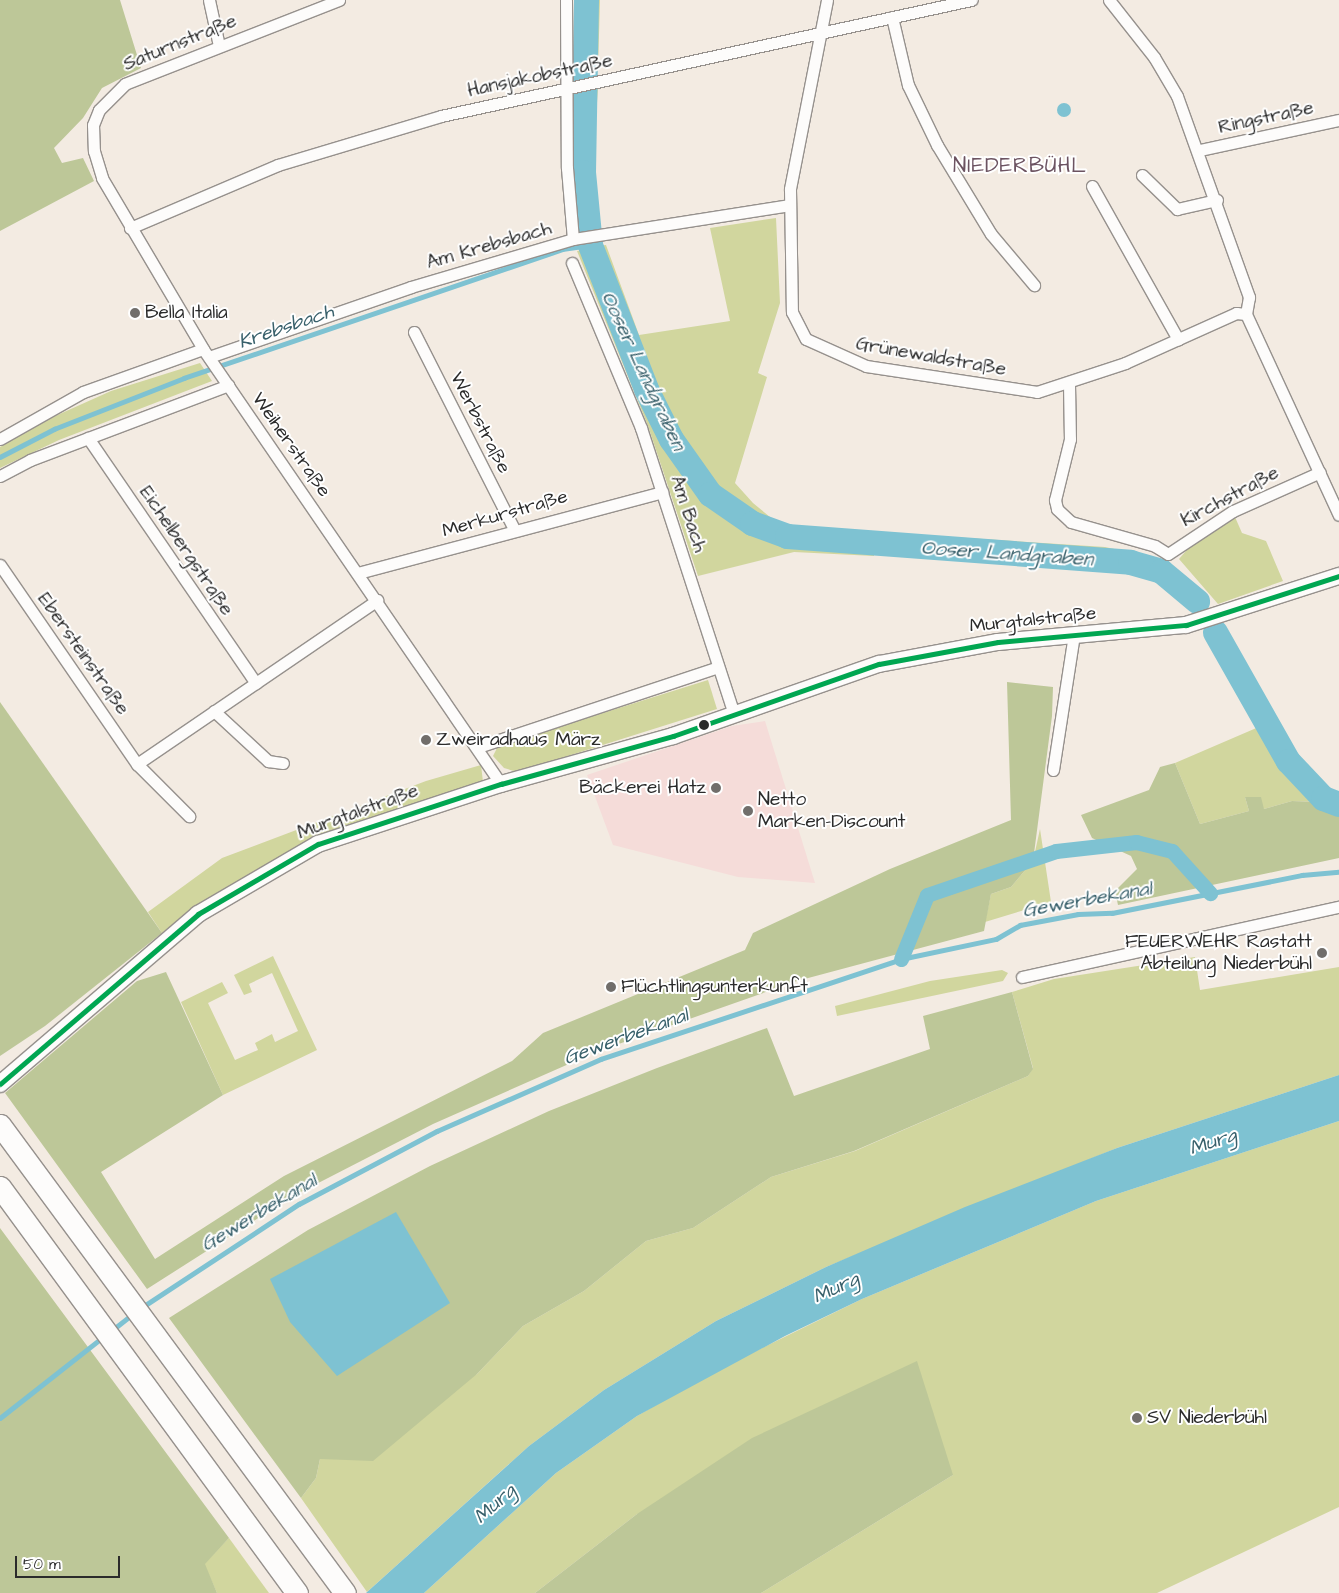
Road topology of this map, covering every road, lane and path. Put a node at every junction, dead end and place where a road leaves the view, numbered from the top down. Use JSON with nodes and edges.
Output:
{"nodes":[{"id":1,"x":209,"y":0,"type":"edge"},
{"id":2,"x":340,"y":0,"type":"edge"},
{"id":3,"x":566,"y":0,"type":"edge"},
{"id":4,"x":827,"y":0,"type":"edge"},
{"id":5,"x":971,"y":0,"type":"edge"},
{"id":6,"x":1109,"y":0,"type":"edge"},
{"id":7,"x":892,"y":17,"type":"junction"},
{"id":8,"x":820,"y":33,"type":"junction"},
{"id":9,"x":220,"y":46,"type":"junction"},
{"id":10,"x":568,"y":87,"type":"junction"},
{"id":11,"x":100,"y":110,"type":"joint"},
{"id":12,"x":1339,"y":120,"type":"edge"},
{"id":13,"x":1200,"y":150,"type":"junction"},
{"id":14,"x":1142,"y":175,"type":"dead end"},
{"id":15,"x":1092,"y":186,"type":"dead end"},
{"id":16,"x":1217,"y":200,"type":"junction"},
{"id":17,"x":789,"y":205,"type":"junction"},
{"id":18,"x":130,"y":228,"type":"junction"},
{"id":19,"x":578,"y":238,"type":"junction"},
{"id":20,"x":572,"y":263,"type":"dead end"},
{"id":21,"x":1034,"y":285,"type":"dead end"},
{"id":22,"x":1246,"y":314,"type":"junction"},
{"id":23,"x":414,"y":332,"type":"dead end"},
{"id":24,"x":1178,"y":339,"type":"junction"},
{"id":25,"x":208,"y":356,"type":"junction"},
{"id":26,"x":1069,"y":384,"type":"junction"},
{"id":27,"x":228,"y":385,"type":"junction"},
{"id":28,"x":88,"y":438,"type":"junction"},
{"id":29,"x":0,"y":439,"type":"edge"},
{"id":30,"x":1320,"y":472,"type":"junction"},
{"id":31,"x":0,"y":476,"type":"edge"},
{"id":32,"x":1339,"y":485,"type":"edge"},
{"id":33,"x":1328,"y":489,"type":"junction"},
{"id":34,"x":662,"y":492,"type":"junction"},
{"id":35,"x":1339,"y":515,"type":"edge"},
{"id":36,"x":514,"y":529,"type":"junction"},
{"id":37,"x":0,"y":565,"type":"edge"},
{"id":38,"x":358,"y":573,"type":"junction"},
{"id":39,"x":1339,"y":576,"type":"edge"},
{"id":40,"x":377,"y":600,"type":"junction"},
{"id":41,"x":1074,"y":635,"type":"junction"},
{"id":42,"x":718,"y":667,"type":"junction"},
{"id":43,"x":256,"y":683,"type":"junction"},
{"id":44,"x":214,"y":711,"type":"junction"},
{"id":45,"x":734,"y":715,"type":"junction"},
{"id":46,"x":478,"y":747,"type":"junction"},
{"id":47,"x":283,"y":763,"type":"dead end"},
{"id":48,"x":137,"y":764,"type":"junction"},
{"id":49,"x":1053,"y":770,"type":"dead end"},
{"id":50,"x":501,"y":784,"type":"junction"},
{"id":51,"x":188,"y":816,"type":"dead end"},
{"id":52,"x":1339,"y":907,"type":"edge"},
{"id":53,"x":1022,"y":977,"type":"dead end"},
{"id":54,"x":0,"y":1084,"type":"edge"},
{"id":55,"x":0,"y":1125,"type":"edge"},
{"id":56,"x":0,"y":1187,"type":"edge"},
{"id":57,"x":297,"y":1593,"type":"edge"},
{"id":58,"x":344,"y":1593,"type":"edge"}],
"edges":[{"from":1,"to":9,"type":"street"},
{"from":2,"to":9,"type":"street","name":"Saturnstraße"},
{"from":3,"to":10,"type":"street"},
{"from":4,"to":8,"type":"street","name":"Grünewaldstraße"},
{"from":5,"to":7,"type":"street","name":"Hansjakobstraße"},
{"from":6,"to":13,"type":"street"},
{"from":7,"to":8,"type":"street","name":"Hansjakobstraße"},
{"from":7,"to":21,"type":"street"},
{"from":8,"to":10,"type":"street","name":"Hansjakobstraße"},
{"from":8,"to":17,"type":"street","name":"Grünewaldstraße"},
{"from":9,"to":11,"type":"street","name":"Saturnstraße"},
{"from":10,"to":18,"type":"street","name":"Hansjakobstraße"},
{"from":10,"to":19,"type":"street"},
{"from":11,"to":18,"type":"street","name":"Weiherstraße"},
{"from":12,"to":13,"type":"street","name":"Ringstraße"},
{"from":13,"to":16,"type":"street"},
{"from":14,"to":16,"type":"street"},
{"from":15,"to":24,"type":"street"},
{"from":16,"to":22,"type":"street"},
{"from":17,"to":19,"type":"street","name":"Am Krebsbach"},
{"from":17,"to":26,"type":"street","name":"Grünewaldstraße"},
{"from":18,"to":25,"type":"street","name":"Weiherstraße"},
{"from":19,"to":25,"type":"street","name":"Am Krebsbach"},
{"from":20,"to":34,"type":"street","name":"Am Bach"},
{"from":22,"to":24,"type":"street","name":"Grünewaldstraße"},
{"from":22,"to":30,"type":"street"},
{"from":23,"to":36,"type":"street","name":"Werbstraße"},
{"from":24,"to":26,"type":"street","name":"Grünewaldstraße"},
{"from":25,"to":27,"type":"street","name":"Weiherstraße"},
{"from":25,"to":29,"type":"street","name":"Am Krebsbach"},
{"from":26,"to":30,"type":"street","name":"Kirchstraße"},
{"from":27,"to":28,"type":"street"},
{"from":27,"to":38,"type":"street","name":"Weiherstraße"},
{"from":28,"to":31,"type":"street"},
{"from":28,"to":43,"type":"street","name":"Eichelbergstraße"},
{"from":30,"to":33,"type":"street"},
{"from":32,"to":33,"type":"street"},
{"from":33,"to":35,"type":"street"},
{"from":34,"to":36,"type":"street","name":"Merkurstraße"},
{"from":34,"to":42,"type":"street","name":"Am Bach"},
{"from":36,"to":38,"type":"street","name":"Merkurstraße"},
{"from":37,"to":48,"type":"street","name":"Ebersteinstraße"},
{"from":38,"to":40,"type":"street","name":"Weiherstraße"},
{"from":39,"to":41,"type":"main road","name":"Murgtalstraße"},
{"from":40,"to":43,"type":"street"},
{"from":40,"to":46,"type":"street","name":"Weiherstraße"},
{"from":41,"to":45,"type":"main road","name":"Murgtalstraße"},
{"from":41,"to":49,"type":"street"},
{"from":42,"to":45,"type":"street"},
{"from":42,"to":46,"type":"street"},
{"from":43,"to":44,"type":"street"},
{"from":44,"to":47,"type":"street"},
{"from":44,"to":48,"type":"street"},
{"from":45,"to":50,"type":"main road","name":"Murgtalstraße"},
{"from":46,"to":50,"type":"street","name":"Weiherstraße"},
{"from":48,"to":51,"type":"street","name":"Ebersteinstraße"},
{"from":50,"to":54,"type":"main road","name":"Murgtalstraße"},
{"from":52,"to":53,"type":"street"},
{"from":55,"to":58,"type":"highway"},
{"from":56,"to":57,"type":"highway"}]}
